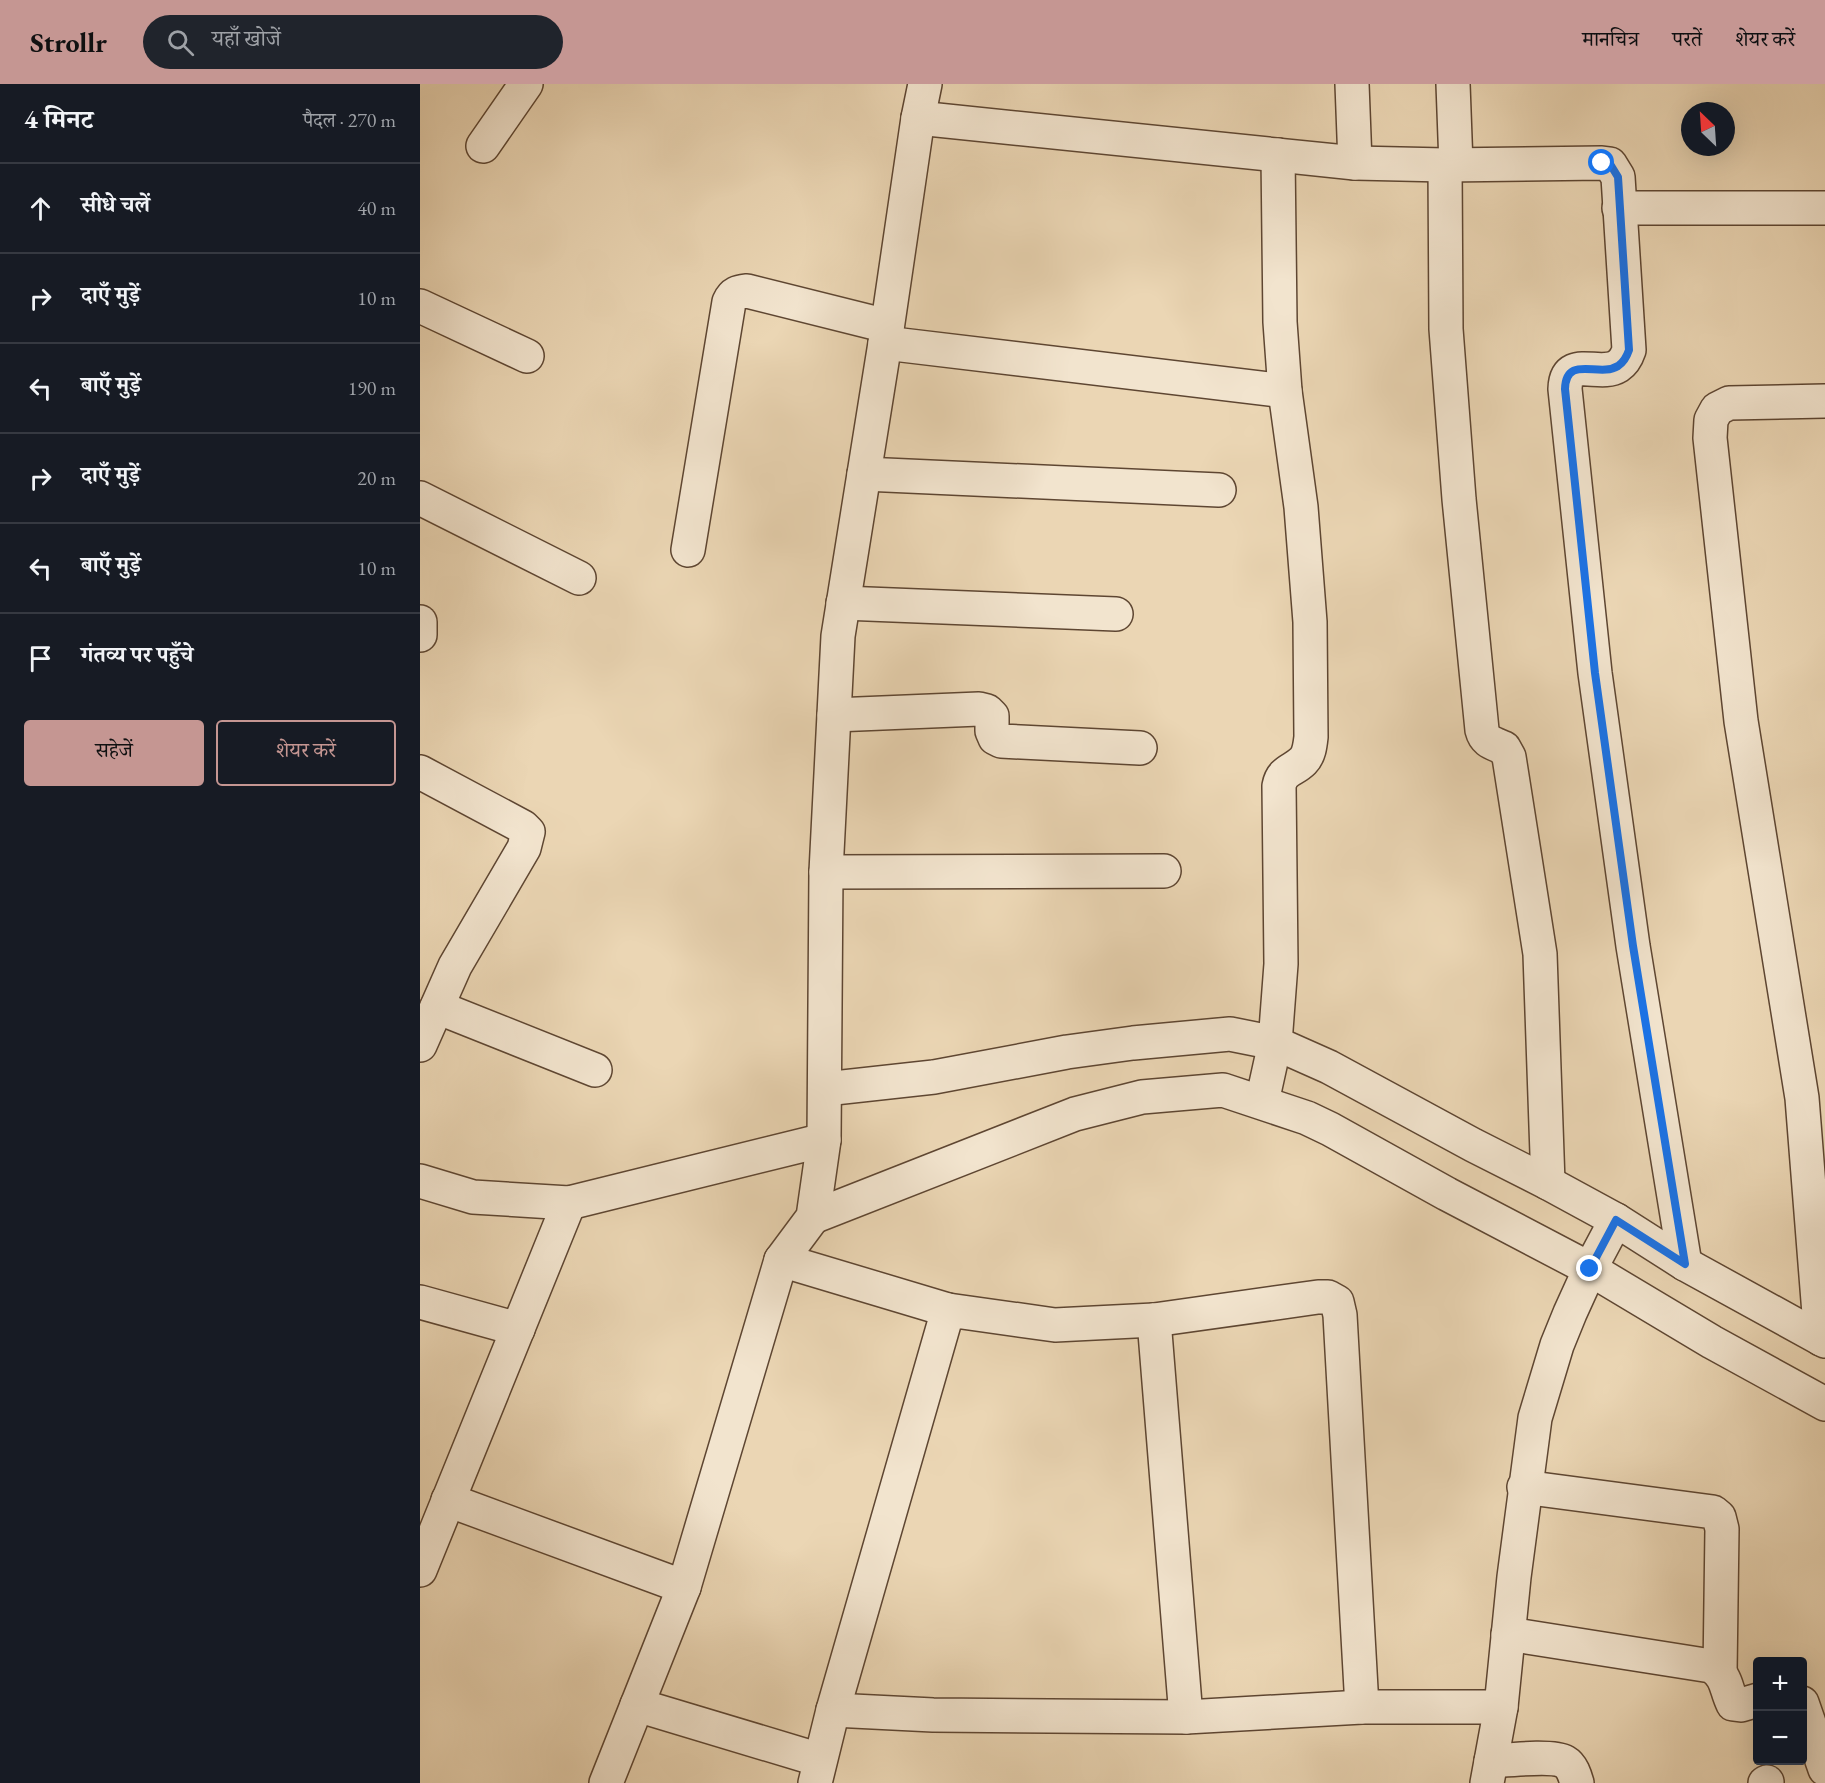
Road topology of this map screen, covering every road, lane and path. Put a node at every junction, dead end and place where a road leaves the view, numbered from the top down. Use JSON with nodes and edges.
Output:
{"nodes":[{"id":1,"x":526,"y":84,"type":"edge"},
{"id":2,"x":925,"y":84,"type":"edge"},
{"id":3,"x":1352,"y":84,"type":"edge"},
{"id":4,"x":1453,"y":84,"type":"edge"},
{"id":5,"x":918,"y":118,"type":"junction"},
{"id":6,"x":483,"y":146,"type":"dead end"},
{"id":7,"x":1278,"y":155,"type":"junction"},
{"id":8,"x":1355,"y":163,"type":"junction"},
{"id":9,"x":1450,"y":165,"type":"junction"},
{"id":10,"x":1620,"y":208,"type":"junction"},
{"id":11,"x":1825,"y":208,"type":"edge"},
{"id":12,"x":420,"y":306,"type":"edge"},
{"id":13,"x":886,"y":334,"type":"junction"},
{"id":14,"x":527,"y":356,"type":"dead end"},
{"id":15,"x":1285,"y":392,"type":"junction"},
{"id":16,"x":1825,"y":401,"type":"edge"},
{"id":17,"x":864,"y":474,"type":"junction"},
{"id":18,"x":1219,"y":490,"type":"dead end"},
{"id":19,"x":420,"y":498,"type":"edge"},
{"id":20,"x":688,"y":550,"type":"dead end"},
{"id":21,"x":579,"y":578,"type":"dead end"},
{"id":22,"x":843,"y":603,"type":"junction"},
{"id":23,"x":1116,"y":614,"type":"dead end"},
{"id":24,"x":420,"y":622,"type":"edge"},
{"id":25,"x":420,"y":635,"type":"edge"},
{"id":26,"x":834,"y":715,"type":"junction"},
{"id":27,"x":1140,"y":748,"type":"dead end"},
{"id":28,"x":420,"y":772,"type":"edge"},
{"id":29,"x":1164,"y":871,"type":"dead end"},
{"id":30,"x":826,"y":872,"type":"junction"},
{"id":31,"x":437,"y":1007,"type":"junction"},
{"id":32,"x":1275,"y":1043,"type":"junction"},
{"id":33,"x":420,"y":1045,"type":"edge"},
{"id":34,"x":595,"y":1070,"type":"dead end"},
{"id":35,"x":825,"y":1089,"type":"junction"},
{"id":36,"x":1262,"y":1102,"type":"junction"},
{"id":37,"x":824,"y":1140,"type":"junction"},
{"id":38,"x":420,"y":1181,"type":"edge"},
{"id":39,"x":1548,"y":1183,"type":"junction"},
{"id":40,"x":569,"y":1203,"type":"junction"},
{"id":41,"x":813,"y":1217,"type":"junction"},
{"id":42,"x":1616,"y":1220,"type":"junction"},
{"id":43,"x":781,"y":1260,"type":"junction"},
{"id":44,"x":1685,"y":1264,"type":"junction"},
{"id":45,"x":1579,"y":1293,"type":"junction"},
{"id":46,"x":420,"y":1302,"type":"edge"},
{"id":47,"x":948,"y":1310,"type":"junction"},
{"id":48,"x":1154,"y":1320,"type":"junction"},
{"id":49,"x":518,"y":1329,"type":"junction"},
{"id":50,"x":1823,"y":1340,"type":"edge"},
{"id":51,"x":1825,"y":1404,"type":"edge"},
{"id":52,"x":1524,"y":1487,"type":"junction"},
{"id":53,"x":448,"y":1500,"type":"junction"},
{"id":54,"x":420,"y":1570,"type":"edge"},
{"id":55,"x":684,"y":1587,"type":"junction"},
{"id":56,"x":1508,"y":1634,"type":"junction"},
{"id":57,"x":1720,"y":1671,"type":"junction"},
{"id":58,"x":1753,"y":1702,"type":"edge"},
{"id":59,"x":637,"y":1705,"type":"junction"},
{"id":60,"x":1362,"y":1707,"type":"junction"},
{"id":61,"x":1501,"y":1707,"type":"junction"},
{"id":62,"x":832,"y":1710,"type":"junction"},
{"id":63,"x":1806,"y":1711,"type":"edge"},
{"id":64,"x":1186,"y":1717,"type":"junction"},
{"id":65,"x":1825,"y":1769,"type":"edge"},
{"id":66,"x":818,"y":1771,"type":"edge"},
{"id":67,"x":1489,"y":1772,"type":"edge"},
{"id":68,"x":606,"y":1783,"type":"edge"},
{"id":69,"x":1577,"y":1783,"type":"edge"}],
"edges":[{"from":1,"to":6,"type":"street"},
{"from":2,"to":5,"type":"street"},
{"from":3,"to":8,"type":"street"},
{"from":4,"to":9,"type":"street"},
{"from":5,"to":7,"type":"street"},
{"from":5,"to":13,"type":"street"},
{"from":7,"to":8,"type":"street"},
{"from":7,"to":15,"type":"street"},
{"from":8,"to":9,"type":"street"},
{"from":9,"to":10,"type":"street"},
{"from":9,"to":39,"type":"street"},
{"from":10,"to":11,"type":"street"},
{"from":10,"to":44,"type":"street"},
{"from":12,"to":14,"type":"street"},
{"from":13,"to":15,"type":"street"},
{"from":13,"to":17,"type":"street"},
{"from":13,"to":20,"type":"street"},
{"from":15,"to":32,"type":"street"},
{"from":16,"to":50,"type":"street"},
{"from":17,"to":18,"type":"street"},
{"from":17,"to":22,"type":"street"},
{"from":19,"to":21,"type":"street"},
{"from":22,"to":23,"type":"street"},
{"from":22,"to":26,"type":"street"},
{"from":24,"to":25,"type":"street"},
{"from":26,"to":27,"type":"street"},
{"from":26,"to":30,"type":"street"},
{"from":28,"to":31,"type":"street"},
{"from":29,"to":30,"type":"street"},
{"from":30,"to":35,"type":"street"},
{"from":31,"to":33,"type":"street"},
{"from":31,"to":34,"type":"street"},
{"from":32,"to":35,"type":"street"},
{"from":32,"to":36,"type":"street"},
{"from":32,"to":39,"type":"street"},
{"from":35,"to":37,"type":"street"},
{"from":36,"to":41,"type":"street"},
{"from":36,"to":45,"type":"street"},
{"from":37,"to":40,"type":"street"},
{"from":37,"to":41,"type":"street"},
{"from":38,"to":40,"type":"street"},
{"from":39,"to":42,"type":"street"},
{"from":40,"to":49,"type":"street"},
{"from":41,"to":43,"type":"street"},
{"from":42,"to":44,"type":"street"},
{"from":42,"to":45,"type":"street"},
{"from":43,"to":47,"type":"street"},
{"from":43,"to":55,"type":"street"},
{"from":44,"to":50,"type":"street"},
{"from":45,"to":51,"type":"street"},
{"from":45,"to":52,"type":"street"},
{"from":46,"to":49,"type":"street"},
{"from":47,"to":48,"type":"street"},
{"from":47,"to":62,"type":"street"},
{"from":48,"to":60,"type":"street"},
{"from":48,"to":64,"type":"street"},
{"from":49,"to":53,"type":"street"},
{"from":52,"to":56,"type":"street"},
{"from":52,"to":57,"type":"street"},
{"from":53,"to":54,"type":"street"},
{"from":53,"to":55,"type":"street"},
{"from":55,"to":59,"type":"street"},
{"from":56,"to":57,"type":"street"},
{"from":56,"to":61,"type":"street"},
{"from":57,"to":58,"type":"street"},
{"from":59,"to":66,"type":"street"},
{"from":59,"to":68,"type":"street"},
{"from":60,"to":61,"type":"street"},
{"from":60,"to":64,"type":"street"},
{"from":61,"to":67,"type":"street"},
{"from":62,"to":64,"type":"street"},
{"from":62,"to":66,"type":"street"},
{"from":63,"to":65,"type":"street"},
{"from":67,"to":69,"type":"street"}]}
